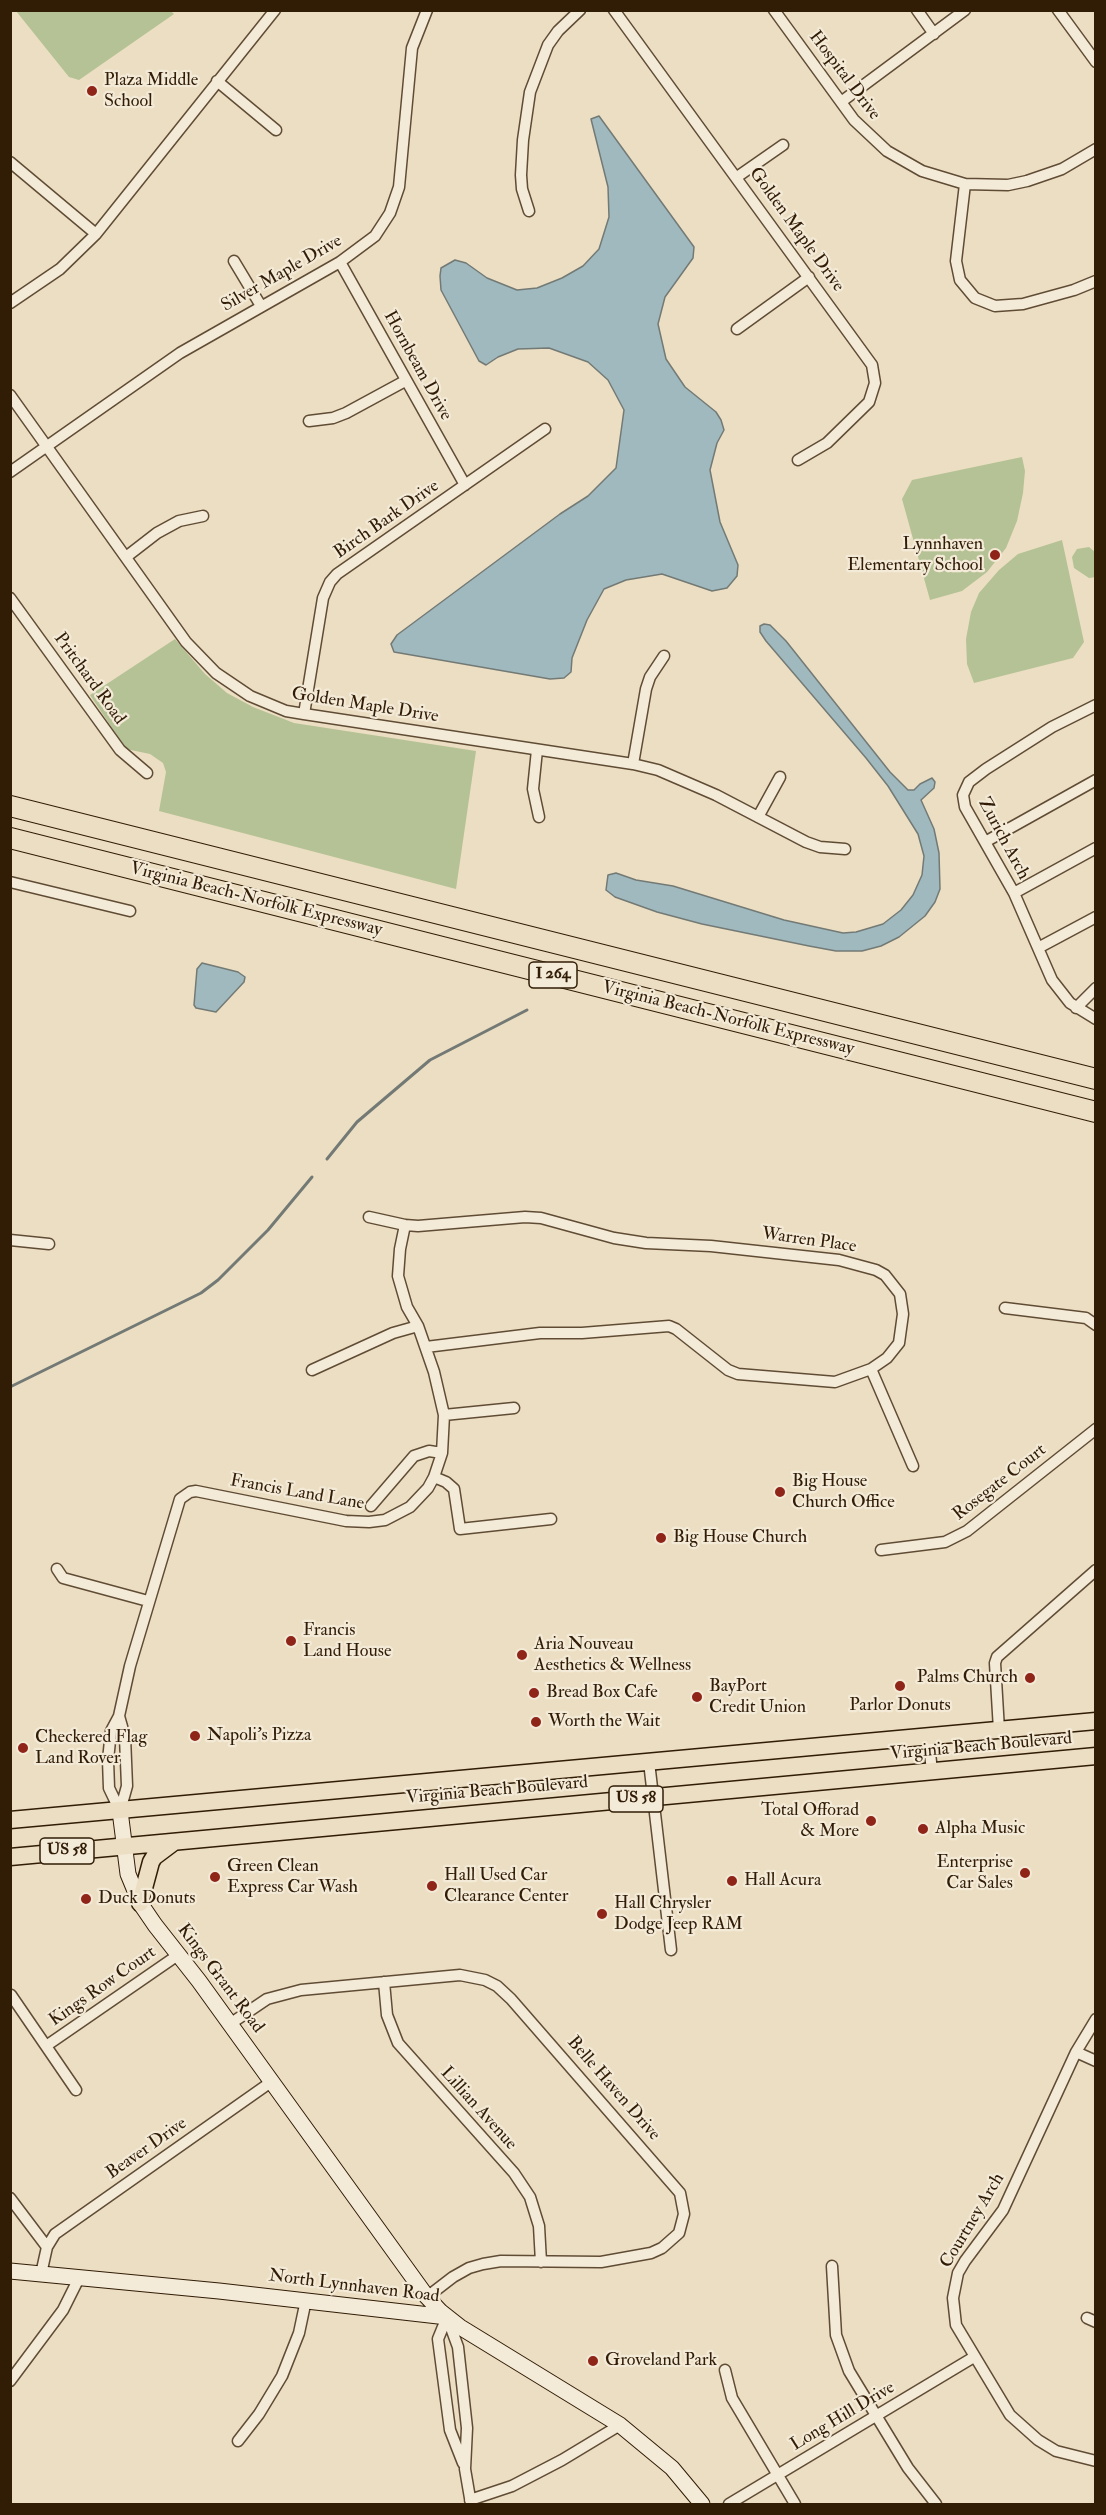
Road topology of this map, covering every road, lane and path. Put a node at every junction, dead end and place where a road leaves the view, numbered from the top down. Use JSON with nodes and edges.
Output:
{"nodes":[{"id":1,"x":275,"y":10,"type":"edge"},
{"id":2,"x":427,"y":10,"type":"edge"},
{"id":3,"x":580,"y":10,"type":"edge"},
{"id":4,"x":614,"y":10,"type":"edge"},
{"id":5,"x":774,"y":10,"type":"edge"},
{"id":6,"x":917,"y":10,"type":"edge"},
{"id":7,"x":965,"y":10,"type":"edge"},
{"id":8,"x":1058,"y":10,"type":"edge"},
{"id":9,"x":934,"y":34,"type":"junction"},
{"id":10,"x":1095,"y":60,"type":"edge"},
{"id":11,"x":217,"y":81,"type":"junction"},
{"id":12,"x":841,"y":102,"type":"junction"},
{"id":13,"x":276,"y":130,"type":"dead end"},
{"id":14,"x":783,"y":145,"type":"dead end"},
{"id":15,"x":1095,"y":148,"type":"edge"},
{"id":16,"x":10,"y":162,"type":"edge"},
{"id":17,"x":737,"y":177,"type":"junction"},
{"id":18,"x":965,"y":183,"type":"junction"},
{"id":19,"x":529,"y":211,"type":"dead end"},
{"id":20,"x":96,"y":234,"type":"junction"},
{"id":21,"x":234,"y":261,"type":"dead end"},
{"id":22,"x":340,"y":262,"type":"junction"},
{"id":23,"x":809,"y":277,"type":"junction"},
{"id":24,"x":1095,"y":281,"type":"edge"},
{"id":25,"x":10,"y":303,"type":"edge"},
{"id":26,"x":261,"y":306,"type":"junction"},
{"id":27,"x":737,"y":329,"type":"dead end"},
{"id":28,"x":405,"y":381,"type":"junction"},
{"id":29,"x":10,"y":395,"type":"edge"},
{"id":30,"x":309,"y":421,"type":"dead end"},
{"id":31,"x":545,"y":429,"type":"dead end"},
{"id":32,"x":47,"y":446,"type":"junction"},
{"id":33,"x":798,"y":460,"type":"dead end"},
{"id":34,"x":10,"y":472,"type":"edge"},
{"id":35,"x":465,"y":485,"type":"junction"},
{"id":36,"x":203,"y":516,"type":"dead end"},
{"id":37,"x":126,"y":557,"type":"junction"},
{"id":38,"x":10,"y":598,"type":"edge"},
{"id":39,"x":663,"y":656,"type":"dead end"},
{"id":40,"x":1095,"y":705,"type":"edge"},
{"id":41,"x":304,"y":714,"type":"junction"},
{"id":42,"x":537,"y":750,"type":"junction"},
{"id":43,"x":633,"y":764,"type":"junction"},
{"id":44,"x":147,"y":773,"type":"dead end"},
{"id":45,"x":780,"y":777,"type":"dead end"},
{"id":46,"x":1095,"y":780,"type":"edge"},
{"id":47,"x":10,"y":806,"type":"edge"},
{"id":48,"x":539,"y":817,"type":"dead end"},
{"id":49,"x":758,"y":817,"type":"junction"},
{"id":50,"x":10,"y":838,"type":"edge"},
{"id":51,"x":985,"y":842,"type":"junction"},
{"id":52,"x":1095,"y":848,"type":"edge"},
{"id":53,"x":845,"y":849,"type":"dead end"},
{"id":54,"x":10,"y":882,"type":"edge"},
{"id":55,"x":1014,"y":893,"type":"junction"},
{"id":56,"x":130,"y":911,"type":"dead end"},
{"id":57,"x":1095,"y":917,"type":"edge"},
{"id":58,"x":1038,"y":948,"type":"junction"},
{"id":59,"x":1095,"y":988,"type":"edge"},
{"id":60,"x":1076,"y":1008,"type":"junction"},
{"id":61,"x":1095,"y":1019,"type":"edge"},
{"id":62,"x":1095,"y":1079,"type":"edge"},
{"id":63,"x":1095,"y":1112,"type":"edge"},
{"id":64,"x":369,"y":1217,"type":"dead end"},
{"id":65,"x":405,"y":1225,"type":"junction"},
{"id":66,"x":10,"y":1240,"type":"edge"},
{"id":67,"x":50,"y":1244,"type":"dead end"},
{"id":68,"x":1005,"y":1308,"type":"dead end"},
{"id":69,"x":1095,"y":1325,"type":"edge"},
{"id":70,"x":418,"y":1326,"type":"junction"},
{"id":71,"x":426,"y":1347,"type":"junction"},
{"id":72,"x":871,"y":1369,"type":"junction"},
{"id":73,"x":312,"y":1371,"type":"dead end"},
{"id":74,"x":514,"y":1408,"type":"dead end"},
{"id":75,"x":444,"y":1415,"type":"junction"},
{"id":76,"x":1095,"y":1429,"type":"edge"},
{"id":77,"x":442,"y":1453,"type":"junction"},
{"id":78,"x":913,"y":1466,"type":"dead end"},
{"id":79,"x":434,"y":1477,"type":"junction"},
{"id":80,"x":371,"y":1506,"type":"dead end"},
{"id":81,"x":551,"y":1519,"type":"dead end"},
{"id":82,"x":163,"y":1547,"type":"joint"},
{"id":83,"x":881,"y":1550,"type":"dead end"},
{"id":84,"x":57,"y":1569,"type":"dead end"},
{"id":85,"x":1095,"y":1570,"type":"edge"},
{"id":86,"x":148,"y":1601,"type":"junction"},
{"id":87,"x":119,"y":1716,"type":"junction"},
{"id":88,"x":1095,"y":1721,"type":"edge"},
{"id":89,"x":999,"y":1730,"type":"junction"},
{"id":90,"x":928,"y":1735,"type":"junction"},
{"id":91,"x":1095,"y":1756,"type":"edge"},
{"id":92,"x":649,"y":1762,"type":"junction"},
{"id":93,"x":932,"y":1771,"type":"junction"},
{"id":94,"x":653,"y":1798,"type":"junction"},
{"id":95,"x":120,"y":1811,"type":"junction"},
{"id":96,"x":10,"y":1820,"type":"edge"},
{"id":97,"x":176,"y":1841,"type":"junction"},
{"id":98,"x":123,"y":1846,"type":"junction"},
{"id":99,"x":10,"y":1857,"type":"edge"},
{"id":100,"x":140,"y":1903,"type":"junction"},
{"id":101,"x":671,"y":1950,"type":"dead end"},
{"id":102,"x":178,"y":1955,"type":"junction"},
{"id":103,"x":384,"y":1982,"type":"junction"},
{"id":104,"x":11,"y":1995,"type":"edge"},
{"id":105,"x":1095,"y":2019,"type":"edge"},
{"id":106,"x":230,"y":2024,"type":"junction"},
{"id":107,"x":46,"y":2046,"type":"junction"},
{"id":108,"x":1076,"y":2052,"type":"junction"},
{"id":109,"x":1095,"y":2061,"type":"edge"},
{"id":110,"x":271,"y":2082,"type":"junction"},
{"id":111,"x":76,"y":2090,"type":"dead end"},
{"id":112,"x":10,"y":2198,"type":"edge"},
{"id":113,"x":47,"y":2247,"type":"junction"},
{"id":114,"x":541,"y":2262,"type":"junction"},
{"id":115,"x":832,"y":2266,"type":"dead end"},
{"id":116,"x":10,"y":2271,"type":"edge"},
{"id":117,"x":41,"y":2274,"type":"junction"},
{"id":118,"x":79,"y":2278,"type":"junction"},
{"id":119,"x":427,"y":2297,"type":"junction"},
{"id":120,"x":306,"y":2300,"type":"junction"},
{"id":121,"x":447,"y":2317,"type":"junction"},
{"id":122,"x":974,"y":2357,"type":"junction"},
{"id":123,"x":725,"y":2370,"type":"dead end"},
{"id":124,"x":10,"y":2381,"type":"edge"},
{"id":125,"x":877,"y":2416,"type":"junction"},
{"id":126,"x":620,"y":2425,"type":"junction"},
{"id":127,"x":238,"y":2441,"type":"dead end"},
{"id":128,"x":1095,"y":2461,"type":"edge"},
{"id":129,"x":465,"y":2469,"type":"junction"},
{"id":130,"x":778,"y":2475,"type":"junction"},
{"id":131,"x":471,"y":2502,"type":"edge"},
{"id":132,"x":702,"y":2505,"type":"edge"},
{"id":133,"x":729,"y":2505,"type":"edge"},
{"id":134,"x":795,"y":2505,"type":"edge"},
{"id":135,"x":936,"y":2505,"type":"edge"}],
"edges":[{"from":1,"to":11,"type":"street"},
{"from":2,"to":22,"type":"street","name":"Silver Maple Drive"},
{"from":3,"to":19,"type":"street"},
{"from":4,"to":17,"type":"street","name":"Golden Maple Drive"},
{"from":5,"to":12,"type":"street","name":"Hospital Drive"},
{"from":6,"to":9,"type":"street"},
{"from":7,"to":9,"type":"street"},
{"from":8,"to":10,"type":"street"},
{"from":9,"to":12,"type":"street"},
{"from":11,"to":13,"type":"street"},
{"from":11,"to":20,"type":"street"},
{"from":12,"to":18,"type":"street","name":"Hospital Drive"},
{"from":14,"to":17,"type":"street"},
{"from":15,"to":18,"type":"street","name":"Hospital Drive"},
{"from":16,"to":20,"type":"street"},
{"from":17,"to":23,"type":"street","name":"Golden Maple Drive"},
{"from":18,"to":24,"type":"street"},
{"from":20,"to":25,"type":"street"},
{"from":21,"to":26,"type":"street"},
{"from":22,"to":26,"type":"street","name":"Silver Maple Drive"},
{"from":22,"to":28,"type":"street","name":"Hornbeam Drive"},
{"from":23,"to":27,"type":"street"},
{"from":23,"to":33,"type":"street","name":"Golden Maple Drive"},
{"from":26,"to":32,"type":"street","name":"Silver Maple Drive"},
{"from":28,"to":30,"type":"street"},
{"from":28,"to":35,"type":"street","name":"Hornbeam Drive"},
{"from":29,"to":32,"type":"street","name":"Golden Maple Drive"},
{"from":31,"to":35,"type":"street","name":"Birch Bark Drive"},
{"from":32,"to":34,"type":"street","name":"Silver Maple Drive"},
{"from":32,"to":37,"type":"street","name":"Golden Maple Drive"},
{"from":35,"to":41,"type":"street","name":"Birch Bark Drive"},
{"from":36,"to":37,"type":"street"},
{"from":37,"to":41,"type":"street","name":"Golden Maple Drive"},
{"from":38,"to":44,"type":"street","name":"Pritchard Road"},
{"from":39,"to":43,"type":"street"},
{"from":40,"to":51,"type":"street","name":"Zurich Arch"},
{"from":41,"to":42,"type":"street","name":"Golden Maple Drive"},
{"from":42,"to":43,"type":"street","name":"Golden Maple Drive"},
{"from":42,"to":48,"type":"street"},
{"from":43,"to":49,"type":"street","name":"Golden Maple Drive"},
{"from":45,"to":49,"type":"street"},
{"from":46,"to":51,"type":"street"},
{"from":47,"to":62,"type":"highway","name":"Virginia Beach-Norfolk Expressway","number":"I 264"},
{"from":49,"to":53,"type":"street","name":"Golden Maple Drive"},
{"from":50,"to":63,"type":"highway","name":"Virginia Beach-Norfolk Expressway","number":"I 264"},
{"from":51,"to":55,"type":"street","name":"Zurich Arch"},
{"from":52,"to":55,"type":"street"},
{"from":54,"to":56,"type":"street"},
{"from":55,"to":58,"type":"street","name":"Zurich Arch"},
{"from":57,"to":58,"type":"street"},
{"from":58,"to":60,"type":"street","name":"Zurich Arch"},
{"from":59,"to":60,"type":"street"},
{"from":60,"to":61,"type":"street","name":"Zurich Arch"},
{"from":64,"to":65,"type":"street","name":"Warren Place"},
{"from":65,"to":70,"type":"street","name":"Francis Land Lane"},
{"from":65,"to":72,"type":"street","name":"Warren Place"},
{"from":66,"to":67,"type":"street"},
{"from":68,"to":69,"type":"street"},
{"from":70,"to":71,"type":"street","name":"Francis Land Lane"},
{"from":70,"to":73,"type":"street"},
{"from":71,"to":72,"type":"street","name":"Warren Place"},
{"from":71,"to":75,"type":"street","name":"Francis Land Lane"},
{"from":72,"to":78,"type":"street"},
{"from":74,"to":75,"type":"street"},
{"from":75,"to":77,"type":"street","name":"Francis Land Lane"},
{"from":76,"to":83,"type":"street","name":"Rosegate Court"},
{"from":77,"to":79,"type":"street","name":"Francis Land Lane"},
{"from":77,"to":80,"type":"street"},
{"from":79,"to":81,"type":"street"},
{"from":79,"to":82,"type":"street","name":"Francis Land Lane"},
{"from":82,"to":86,"type":"street","name":"Kings Grant Road"},
{"from":84,"to":86,"type":"street"},
{"from":85,"to":89,"type":"street"},
{"from":86,"to":87,"type":"street","name":"Kings Grant Road"},
{"from":87,"to":95,"type":"street"},
{"from":87,"to":95,"type":"street","name":"Kings Grant Road"},
{"from":88,"to":89,"type":"main road","name":"Virginia Beach Boulevard","number":"US 58"},
{"from":89,"to":90,"type":"main road","name":"Virginia Beach Boulevard","number":"US 58"},
{"from":90,"to":92,"type":"main road","name":"Virginia Beach Boulevard","number":"US 58"},
{"from":90,"to":93,"type":"street"},
{"from":91,"to":93,"type":"main road","name":"Virginia Beach Boulevard","number":"US 58"},
{"from":92,"to":94,"type":"street"},
{"from":92,"to":95,"type":"main road","name":"Virginia Beach Boulevard","number":"US 58"},
{"from":93,"to":94,"type":"main road","name":"Virginia Beach Boulevard","number":"US 58"},
{"from":94,"to":97,"type":"main road","name":"Virginia Beach Boulevard","number":"US 58"},
{"from":94,"to":101,"type":"street"},
{"from":95,"to":96,"type":"main road","name":"Virginia Beach Boulevard","number":"US 58"},
{"from":95,"to":98,"type":"street","name":"Kings Grant Road"},
{"from":97,"to":98,"type":"main road","name":"Virginia Beach Boulevard","number":"US 58"},
{"from":97,"to":100,"type":"main road"},
{"from":98,"to":99,"type":"main road","name":"Virginia Beach Boulevard","number":"US 58"},
{"from":98,"to":100,"type":"street","name":"Kings Grant Road"},
{"from":100,"to":102,"type":"street","name":"Kings Grant Road"},
{"from":102,"to":106,"type":"street","name":"Kings Grant Road"},
{"from":102,"to":107,"type":"street","name":"Kings Row Court"},
{"from":103,"to":106,"type":"street","name":"Belle Haven Drive"},
{"from":103,"to":114,"type":"street","name":"Lillian Avenue"},
{"from":103,"to":114,"type":"street","name":"Belle Haven Drive"},
{"from":104,"to":107,"type":"street"},
{"from":105,"to":108,"type":"street","name":"Courtney Arch"},
{"from":106,"to":110,"type":"street","name":"Kings Grant Road"},
{"from":107,"to":111,"type":"street"},
{"from":108,"to":109,"type":"street"},
{"from":108,"to":122,"type":"street","name":"Courtney Arch"},
{"from":110,"to":113,"type":"street","name":"Beaver Drive"},
{"from":110,"to":119,"type":"street","name":"Kings Grant Road"},
{"from":112,"to":113,"type":"street"},
{"from":113,"to":117,"type":"street"},
{"from":114,"to":119,"type":"street","name":"Belle Haven Drive"},
{"from":115,"to":125,"type":"street"},
{"from":116,"to":117,"type":"street","name":"North Lynnhaven Road"},
{"from":117,"to":118,"type":"street","name":"North Lynnhaven Road"},
{"from":118,"to":120,"type":"street","name":"North Lynnhaven Road"},
{"from":118,"to":124,"type":"street"},
{"from":119,"to":121,"type":"street","name":"Kings Grant Road"},
{"from":120,"to":121,"type":"street","name":"North Lynnhaven Road"},
{"from":120,"to":127,"type":"street"},
{"from":121,"to":126,"type":"street","name":"North Lynnhaven Road"},
{"from":121,"to":129,"type":"street","name":"Kings Grant Road"},
{"from":121,"to":129,"type":"street","name":"Kings Grant Road"},
{"from":122,"to":125,"type":"street","name":"Long Hill Drive"},
{"from":122,"to":128,"type":"street","name":"Courtney Arch"},
{"from":123,"to":130,"type":"street"},
{"from":125,"to":130,"type":"street","name":"Long Hill Drive"},
{"from":125,"to":135,"type":"street"},
{"from":126,"to":131,"type":"street"},
{"from":126,"to":132,"type":"street","name":"North Lynnhaven Road"},
{"from":129,"to":131,"type":"street","name":"Kings Grant Road"},
{"from":130,"to":133,"type":"street","name":"Long Hill Drive"},
{"from":130,"to":134,"type":"street"}]}
